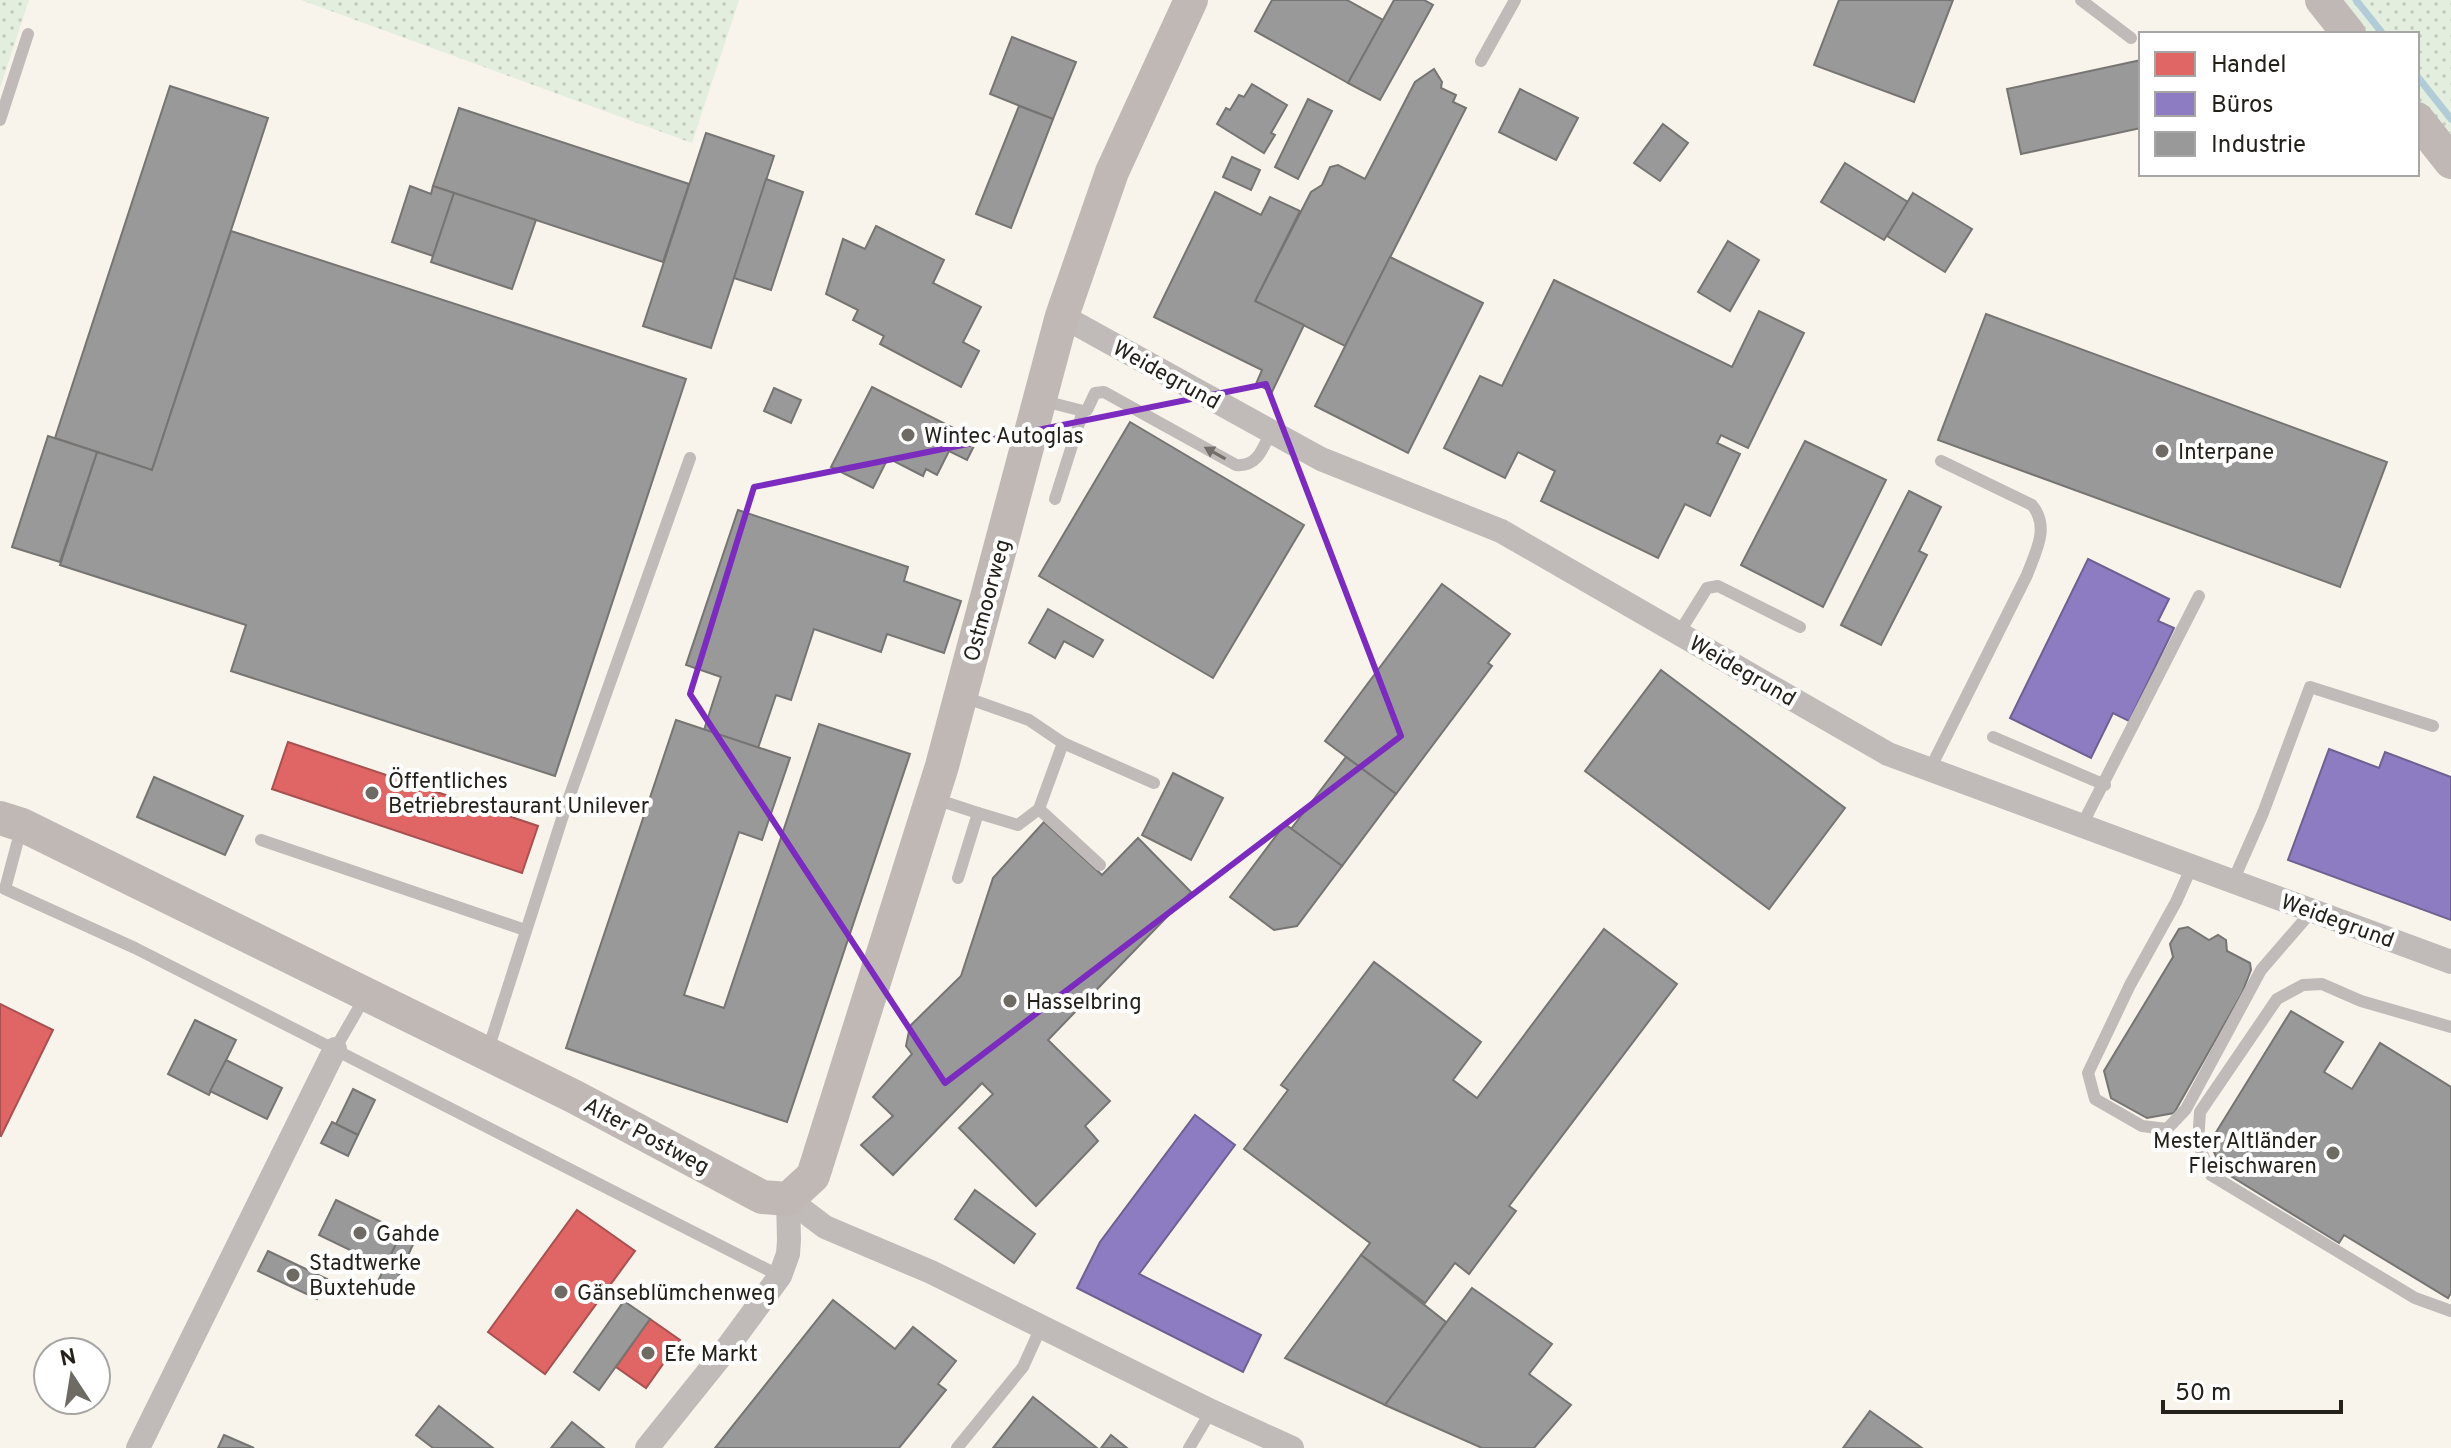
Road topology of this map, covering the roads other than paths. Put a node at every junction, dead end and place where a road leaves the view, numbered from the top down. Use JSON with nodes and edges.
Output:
{"nodes":[{"id":1,"x":1191,"y":0,"type":"edge"},
{"id":2,"x":1515,"y":0,"type":"edge"},
{"id":3,"x":2081,"y":0,"type":"edge"},
{"id":4,"x":2322,"y":0,"type":"edge"},
{"id":5,"x":2347,"y":32,"type":"edge"},
{"id":6,"x":28,"y":34,"type":"dead end"},
{"id":7,"x":2131,"y":38,"type":"dead end"},
{"id":8,"x":1481,"y":61,"type":"dead end"},
{"id":9,"x":0,"y":120,"type":"edge"},
{"id":10,"x":2419,"y":122,"type":"edge"},
{"id":11,"x":2451,"y":162,"type":"edge"},
{"id":12,"x":1062,"y":316,"type":"junction"},
{"id":13,"x":1040,"y":400,"type":"junction"},
{"id":14,"x":1083,"y":411,"type":"junction"},
{"id":15,"x":1271,"y":431,"type":"junction"},
{"id":16,"x":690,"y":458,"type":"dead end"},
{"id":17,"x":1941,"y":461,"type":"dead end"},
{"id":18,"x":1055,"y":499,"type":"dead end"},
{"id":19,"x":2199,"y":596,"type":"dead end"},
{"id":20,"x":1800,"y":627,"type":"dead end"},
{"id":21,"x":1679,"y":633,"type":"junction"},
{"id":22,"x":961,"y":696,"type":"junction"},
{"id":23,"x":2433,"y":726,"type":"dead end"},
{"id":24,"x":1993,"y":737,"type":"dead end"},
{"id":25,"x":1063,"y":743,"type":"junction"},
{"id":26,"x":1930,"y":769,"type":"junction"},
{"id":27,"x":1154,"y":783,"type":"dead end"},
{"id":28,"x":2105,"y":785,"type":"junction"},
{"id":29,"x":932,"y":798,"type":"junction"},
{"id":30,"x":1039,"y":809,"type":"junction"},
{"id":31,"x":978,"y":813,"type":"junction"},
{"id":32,"x":11,"y":822,"type":"edge"},
{"id":33,"x":2082,"y":825,"type":"junction"},
{"id":34,"x":261,"y":840,"type":"dead end"},
{"id":35,"x":1100,"y":865,"type":"dead end"},
{"id":36,"x":2192,"y":866,"type":"junction"},
{"id":37,"x":958,"y":878,"type":"dead end"},
{"id":38,"x":2233,"y":881,"type":"junction"},
{"id":39,"x":2312,"y":911,"type":"junction"},
{"id":40,"x":525,"y":930,"type":"junction"},
{"id":41,"x":2451,"y":962,"type":"edge"},
{"id":42,"x":366,"y":994,"type":"junction"},
{"id":43,"x":2451,"y":1027,"type":"edge"},
{"id":44,"x":335,"y":1049,"type":"junction"},
{"id":45,"x":486,"y":1053,"type":"junction"},
{"id":46,"x":788,"y":1199,"type":"junction"},
{"id":47,"x":780,"y":1276,"type":"junction"},
{"id":48,"x":2451,"y":1311,"type":"edge"},
{"id":49,"x":1042,"y":1325,"type":"junction"},
{"id":50,"x":1211,"y":1411,"type":"junction"},
{"id":51,"x":138,"y":1448,"type":"edge"},
{"id":52,"x":647,"y":1448,"type":"edge"},
{"id":53,"x":957,"y":1448,"type":"edge"},
{"id":54,"x":1189,"y":1448,"type":"edge"},
{"id":55,"x":1292,"y":1448,"type":"edge"}],
"edges":[{"from":1,"to":12,"type":"street","name":"Ostmoorweg"},
{"from":2,"to":8,"type":"lane"},
{"from":3,"to":7,"type":"lane"},
{"from":4,"to":5,"type":"street"},
{"from":6,"to":9,"type":"lane"},
{"from":10,"to":11,"type":"street"},
{"from":12,"to":13,"type":"street","name":"Ostmoorweg"},
{"from":12,"to":15,"type":"street","name":"Weidegrund"},
{"from":13,"to":14,"type":"lane"},
{"from":13,"to":22,"type":"street","name":"Ostmoorweg"},
{"from":15,"to":14,"type":"lane","one_way":true},
{"from":14,"to":18,"type":"lane"},
{"from":15,"to":21,"type":"street","name":"Weidegrund"},
{"from":16,"to":40,"type":"lane"},
{"from":17,"to":26,"type":"lane"},
{"from":19,"to":28,"type":"lane"},
{"from":20,"to":21,"type":"lane"},
{"from":21,"to":26,"type":"street","name":"Weidegrund"},
{"from":22,"to":25,"type":"lane"},
{"from":22,"to":29,"type":"street","name":"Ostmoorweg"},
{"from":23,"to":38,"type":"lane"},
{"from":24,"to":28,"type":"lane"},
{"from":25,"to":27,"type":"lane"},
{"from":25,"to":30,"type":"lane"},
{"from":26,"to":33,"type":"street","name":"Weidegrund"},
{"from":28,"to":33,"type":"lane"},
{"from":29,"to":31,"type":"lane"},
{"from":29,"to":46,"type":"street","name":"Ostmoorweg"},
{"from":30,"to":31,"type":"lane"},
{"from":30,"to":35,"type":"lane"},
{"from":31,"to":37,"type":"lane"},
{"from":32,"to":42,"type":"street","name":"Alter Postweg"},
{"from":32,"to":44,"type":"lane"},
{"from":33,"to":36,"type":"street","name":"Weidegrund"},
{"from":34,"to":40,"type":"lane"},
{"from":36,"to":38,"type":"street","name":"Weidegrund"},
{"from":36,"to":39,"type":"lane"},
{"from":38,"to":39,"type":"street","name":"Weidegrund"},
{"from":39,"to":41,"type":"street","name":"Weidegrund"},
{"from":40,"to":45,"type":"lane"},
{"from":42,"to":44,"type":"lane"},
{"from":42,"to":45,"type":"street","name":"Alter Postweg"},
{"from":43,"to":48,"type":"lane"},
{"from":44,"to":47,"type":"lane"},
{"from":44,"to":51,"type":"street"},
{"from":45,"to":46,"type":"street","name":"Alter Postweg"},
{"from":46,"to":47,"type":"street"},
{"from":46,"to":49,"type":"street","name":"Alter Postweg"},
{"from":47,"to":52,"type":"street"},
{"from":49,"to":50,"type":"street","name":"Alter Postweg"},
{"from":49,"to":53,"type":"lane"},
{"from":50,"to":54,"type":"lane"},
{"from":50,"to":55,"type":"street","name":"Alter Postweg"}]}
